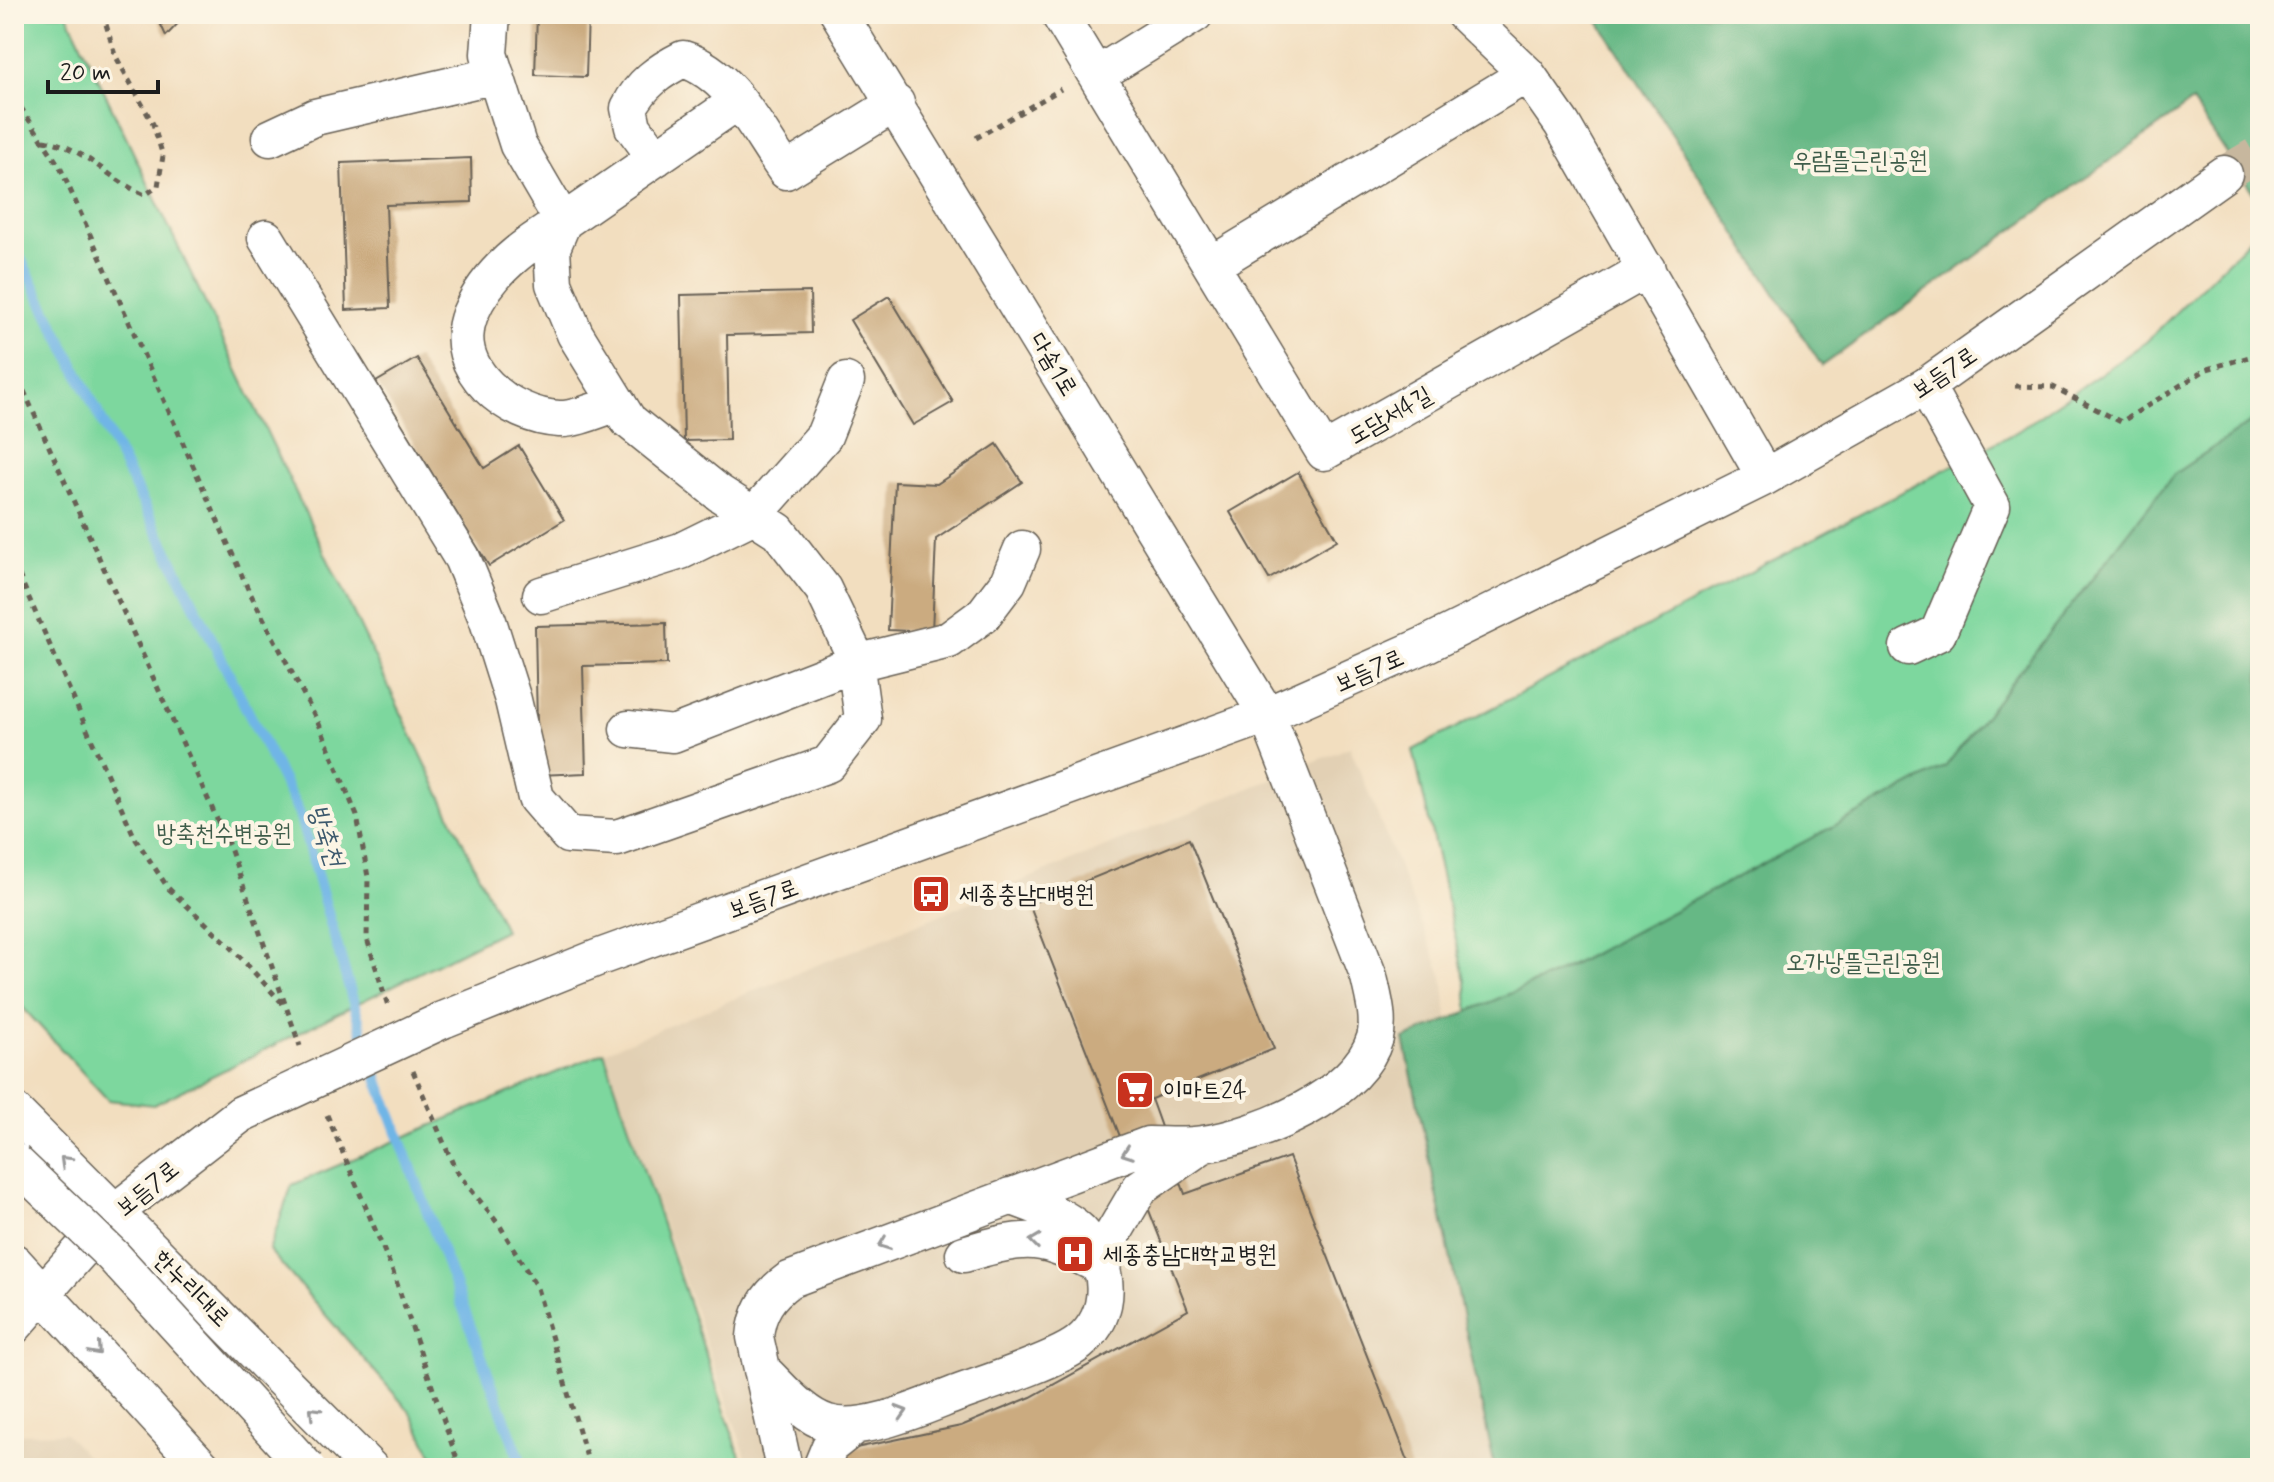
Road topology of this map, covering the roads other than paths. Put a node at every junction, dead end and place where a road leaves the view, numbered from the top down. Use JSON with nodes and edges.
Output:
{"nodes":[{"id":1,"x":492,"y":14,"type":"edge"},
{"id":2,"x":839,"y":14,"type":"edge"},
{"id":3,"x":1059,"y":14,"type":"edge"},
{"id":4,"x":1195,"y":14,"type":"edge"},
{"id":5,"x":1464,"y":14,"type":"edge"},
{"id":6,"x":1527,"y":74,"type":"junction"},
{"id":7,"x":496,"y":75,"type":"junction"},
{"id":8,"x":1097,"y":75,"type":"junction"},
{"id":9,"x":737,"y":102,"type":"junction"},
{"id":10,"x":896,"y":103,"type":"junction"},
{"id":11,"x":270,"y":138,"type":"dead end"},
{"id":12,"x":656,"y":158,"type":"junction"},
{"id":13,"x":2224,"y":174,"type":"tunnel mouth"},
{"id":14,"x":563,"y":222,"type":"junction"},
{"id":15,"x":266,"y":238,"type":"dead end"},
{"id":16,"x":1213,"y":264,"type":"junction"},
{"id":17,"x":1647,"y":269,"type":"junction"},
{"id":18,"x":846,"y":381,"type":"dead end"},
{"id":19,"x":1926,"y":386,"type":"junction"},
{"id":20,"x":618,"y":403,"type":"junction"},
{"id":21,"x":1765,"y":477,"type":"junction"},
{"id":22,"x":754,"y":515,"type":"junction"},
{"id":23,"x":1022,"y":549,"type":"dead end"},
{"id":24,"x":541,"y":595,"type":"dead end"},
{"id":25,"x":1908,"y":647,"type":"dead end"},
{"id":26,"x":856,"y":663,"type":"junction"},
{"id":27,"x":1267,"y":715,"type":"junction"},
{"id":28,"x":628,"y":729,"type":"dead end"},
{"id":29,"x":14,"y":1111,"type":"edge"},
{"id":30,"x":1204,"y":1144,"type":"junction"},
{"id":31,"x":14,"y":1161,"type":"edge"},
{"id":32,"x":1010,"y":1196,"type":"junction"},
{"id":33,"x":116,"y":1211,"type":"junction"},
{"id":34,"x":964,"y":1254,"type":"dead end"},
{"id":35,"x":14,"y":1262,"type":"edge"},
{"id":36,"x":1102,"y":1267,"type":"junction"},
{"id":37,"x":52,"y":1281,"type":"junction"},
{"id":38,"x":14,"y":1326,"type":"edge"},
{"id":39,"x":762,"y":1370,"type":"junction"},
{"id":40,"x":854,"y":1427,"type":"junction"},
{"id":41,"x":203,"y":1468,"type":"edge"},
{"id":42,"x":307,"y":1468,"type":"edge"},
{"id":43,"x":369,"y":1468,"type":"edge"},
{"id":44,"x":784,"y":1468,"type":"edge"},
{"id":45,"x":821,"y":1468,"type":"edge"}],
"edges":[{"from":1,"to":7,"type":"street"},
{"from":2,"to":10,"type":"street","name":"다솜1로"},
{"from":3,"to":8,"type":"street","name":"도담서4길"},
{"from":4,"to":8,"type":"street"},
{"from":5,"to":6,"type":"street"},
{"from":6,"to":16,"type":"street"},
{"from":6,"to":17,"type":"street"},
{"from":7,"to":11,"type":"street"},
{"from":7,"to":14,"type":"street"},
{"from":8,"to":16,"type":"street","name":"도담서4길"},
{"from":9,"to":10,"type":"street"},
{"from":9,"to":12,"type":"street"},
{"from":9,"to":12,"type":"street"},
{"from":10,"to":27,"type":"street","name":"다솜1로"},
{"from":12,"to":14,"type":"street"},
{"from":13,"to":19,"type":"street","name":"보듬7로"},
{"from":14,"to":20,"type":"street"},
{"from":14,"to":20,"type":"street"},
{"from":15,"to":26,"type":"street"},
{"from":16,"to":17,"type":"street","name":"도담서4길"},
{"from":17,"to":21,"type":"street"},
{"from":18,"to":22,"type":"street"},
{"from":19,"to":21,"type":"street","name":"보듬7로"},
{"from":19,"to":25,"type":"street"},
{"from":20,"to":22,"type":"street"},
{"from":21,"to":27,"type":"street","name":"보듬7로"},
{"from":22,"to":24,"type":"street"},
{"from":22,"to":26,"type":"street"},
{"from":23,"to":26,"type":"street"},
{"from":26,"to":28,"type":"street"},
{"from":27,"to":30,"type":"street","name":"다솜1로"},
{"from":27,"to":33,"type":"street","name":"보듬7로","bridge":true},
{"from":33,"to":29,"type":"street","name":"한누리대로","one_way":true},
{"from":30,"to":32,"type":"street","one_way":true},
{"from":30,"to":36,"type":"street"},
{"from":31,"to":42,"type":"street","bridge":true},
{"from":32,"to":36,"type":"street"},
{"from":32,"to":39,"type":"street","one_way":true},
{"from":33,"to":37,"type":"street","name":"보듬7로"},
{"from":43,"to":33,"type":"street","name":"한누리대로","one_way":true},
{"from":36,"to":34,"type":"street","one_way":true},
{"from":35,"to":37,"type":"street"},
{"from":40,"to":36,"type":"street","one_way":true},
{"from":37,"to":38,"type":"street","name":"보듬7로"},
{"from":37,"to":41,"type":"street","one_way":true},
{"from":39,"to":40,"type":"street"},
{"from":39,"to":44,"type":"street"},
{"from":40,"to":45,"type":"street"}]}
